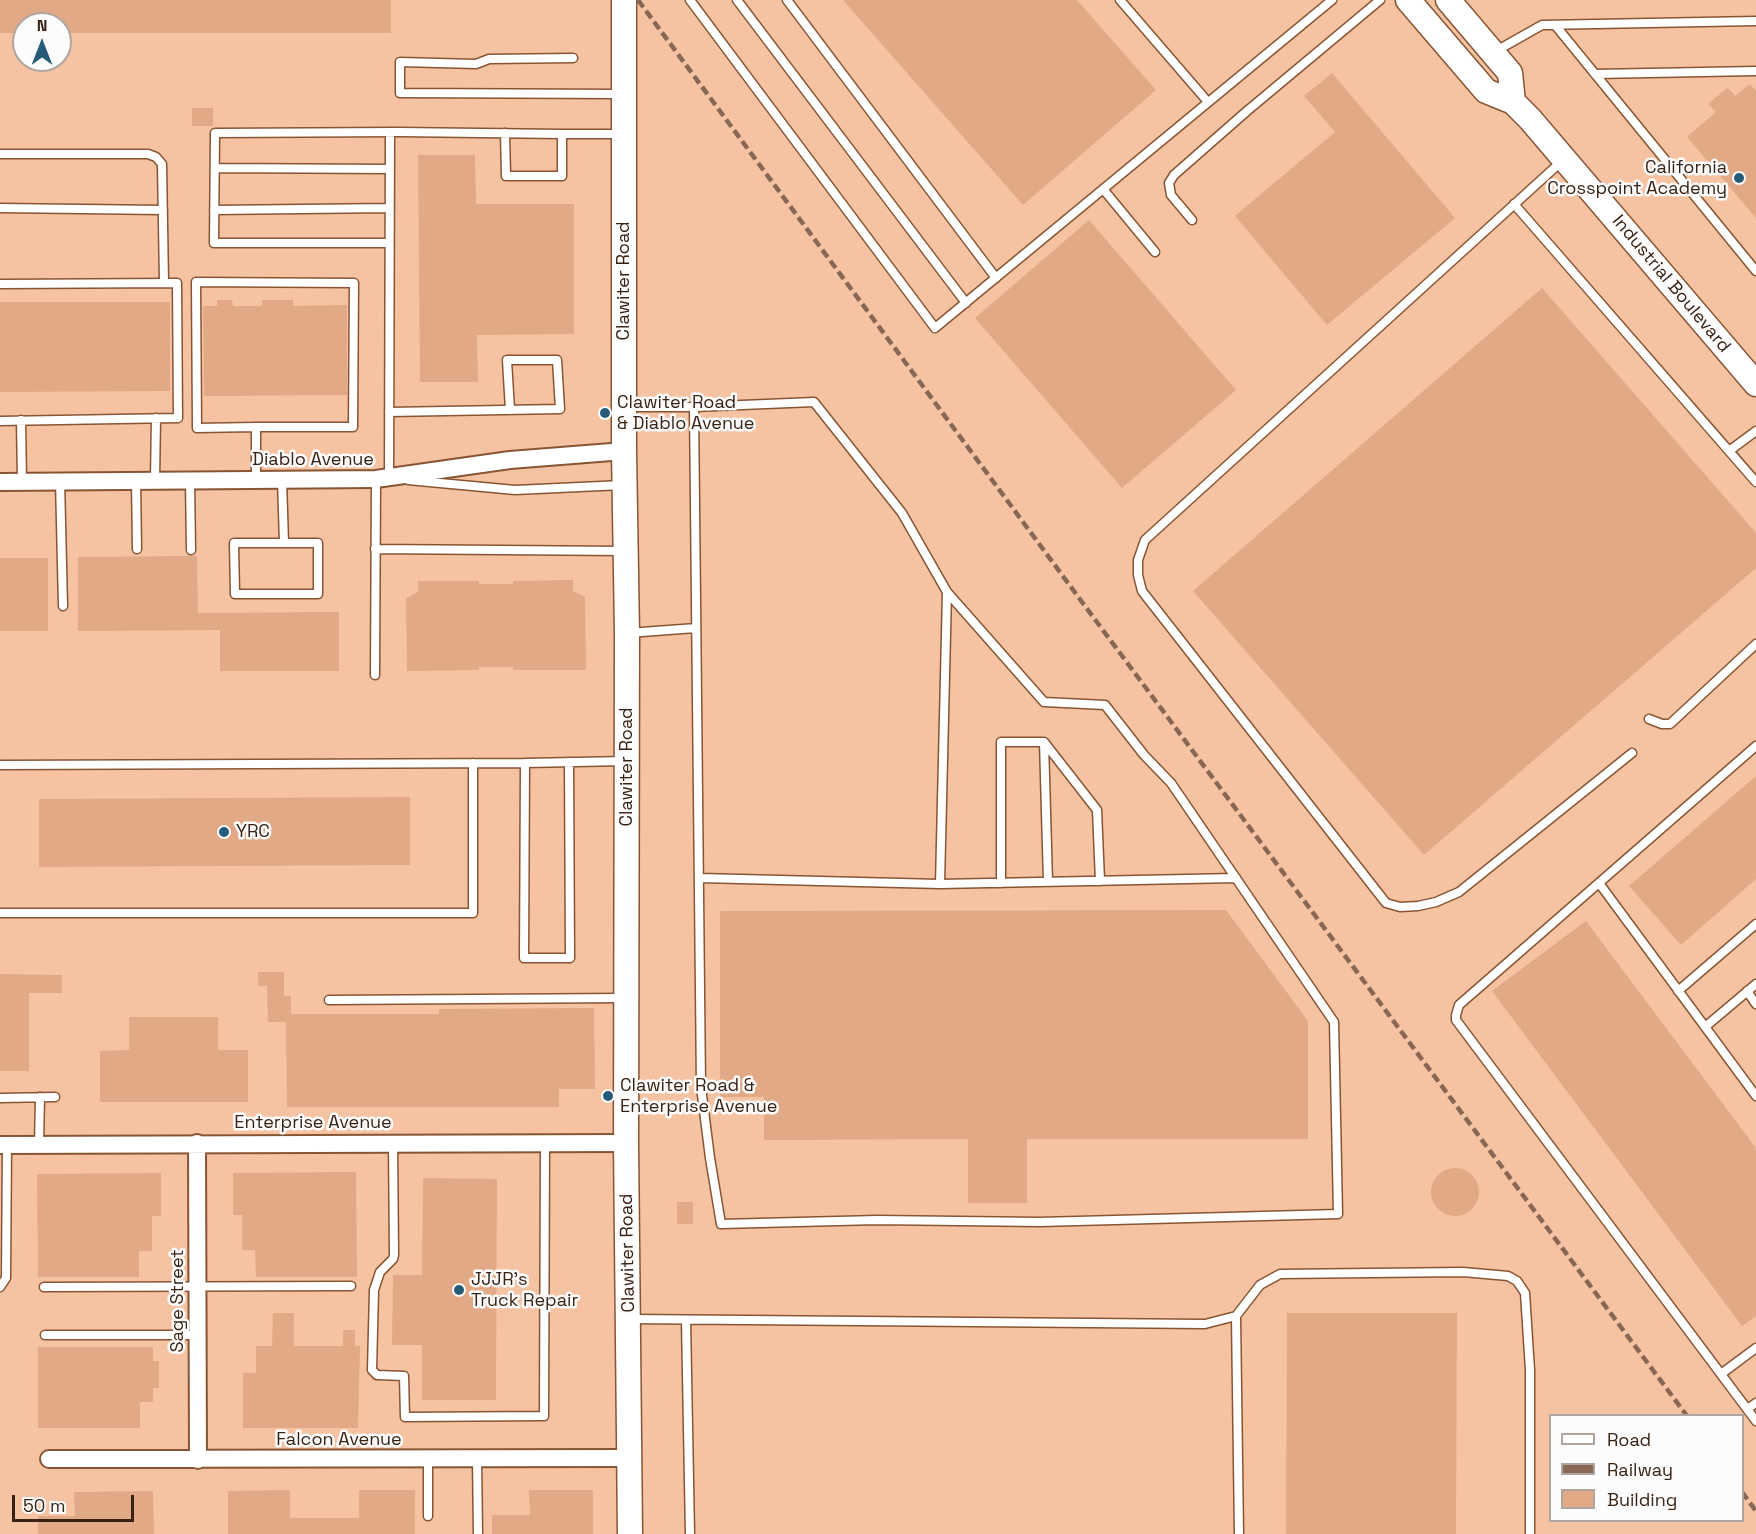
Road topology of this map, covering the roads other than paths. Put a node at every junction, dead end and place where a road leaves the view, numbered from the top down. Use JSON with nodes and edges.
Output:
{"nodes":[{"id":1,"x":624,"y":0,"type":"edge"},
{"id":2,"x":690,"y":0,"type":"edge"},
{"id":3,"x":737,"y":0,"type":"edge"},
{"id":4,"x":787,"y":0,"type":"edge"},
{"id":5,"x":1120,"y":0,"type":"edge"},
{"id":6,"x":1332,"y":0,"type":"edge"},
{"id":7,"x":1380,"y":0,"type":"edge"},
{"id":8,"x":1408,"y":0,"type":"edge"},
{"id":9,"x":1436,"y":0,"type":"edge"},
{"id":10,"x":1454,"y":6,"type":"edge"},
{"id":11,"x":1756,"y":21,"type":"edge"},
{"id":12,"x":1555,"y":25,"type":"junction"},
{"id":13,"x":1493,"y":52,"type":"junction"},
{"id":14,"x":573,"y":58,"type":"dead end"},
{"id":15,"x":1756,"y":71,"type":"edge"},
{"id":16,"x":1595,"y":74,"type":"junction"},
{"id":17,"x":624,"y":94,"type":"junction"},
{"id":18,"x":1208,"y":102,"type":"junction"},
{"id":19,"x":1513,"y":102,"type":"junction"},
{"id":20,"x":390,"y":132,"type":"junction"},
{"id":21,"x":505,"y":133,"type":"junction"},
{"id":22,"x":562,"y":134,"type":"junction"},
{"id":23,"x":624,"y":134,"type":"junction"},
{"id":24,"x":0,"y":154,"type":"edge"},
{"id":25,"x":1564,"y":159,"type":"junction"},
{"id":26,"x":215,"y":168,"type":"junction"},
{"id":27,"x":390,"y":169,"type":"junction"},
{"id":28,"x":1103,"y":189,"type":"junction"},
{"id":29,"x":1514,"y":204,"type":"junction"},
{"id":30,"x":0,"y":208,"type":"edge"},
{"id":31,"x":390,"y":208,"type":"junction"},
{"id":32,"x":163,"y":210,"type":"junction"},
{"id":33,"x":214,"y":210,"type":"junction"},
{"id":34,"x":1192,"y":220,"type":"dead end"},
{"id":35,"x":389,"y":243,"type":"junction"},
{"id":36,"x":1155,"y":252,"type":"dead end"},
{"id":37,"x":1756,"y":271,"type":"edge"},
{"id":38,"x":996,"y":278,"type":"junction"},
{"id":39,"x":164,"y":283,"type":"junction"},
{"id":40,"x":0,"y":284,"type":"edge"},
{"id":41,"x":966,"y":303,"type":"junction"},
{"id":42,"x":1756,"y":383,"type":"edge"},
{"id":43,"x":624,"y":407,"type":"junction"},
{"id":44,"x":694,"y":407,"type":"junction"},
{"id":45,"x":510,"y":410,"type":"junction"},
{"id":46,"x":389,"y":412,"type":"junction"},
{"id":47,"x":156,"y":418,"type":"junction"},
{"id":48,"x":21,"y":420,"type":"junction"},
{"id":49,"x":0,"y":421,"type":"edge"},
{"id":50,"x":256,"y":427,"type":"junction"},
{"id":51,"x":1756,"y":431,"type":"edge"},
{"id":52,"x":624,"y":451,"type":"junction"},
{"id":53,"x":1729,"y":452,"type":"junction"},
{"id":54,"x":282,"y":479,"type":"junction"},
{"id":55,"x":382,"y":479,"type":"junction"},
{"id":56,"x":155,"y":480,"type":"junction"},
{"id":57,"x":190,"y":480,"type":"junction"},
{"id":58,"x":256,"y":480,"type":"junction"},
{"id":59,"x":60,"y":481,"type":"junction"},
{"id":60,"x":136,"y":481,"type":"junction"},
{"id":61,"x":0,"y":482,"type":"edge"},
{"id":62,"x":22,"y":482,"type":"junction"},
{"id":63,"x":1756,"y":482,"type":"edge"},
{"id":64,"x":625,"y":485,"type":"junction"},
{"id":65,"x":284,"y":543,"type":"junction"},
{"id":66,"x":137,"y":549,"type":"dead end"},
{"id":67,"x":375,"y":549,"type":"junction"},
{"id":68,"x":191,"y":550,"type":"dead end"},
{"id":69,"x":625,"y":551,"type":"junction"},
{"id":70,"x":947,"y":592,"type":"junction"},
{"id":71,"x":63,"y":606,"type":"dead end"},
{"id":72,"x":696,"y":628,"type":"junction"},
{"id":73,"x":627,"y":633,"type":"junction"},
{"id":74,"x":1756,"y":644,"type":"edge"},
{"id":75,"x":375,"y":675,"type":"dead end"},
{"id":76,"x":1649,"y":719,"type":"dead end"},
{"id":77,"x":1044,"y":742,"type":"junction"},
{"id":78,"x":1756,"y":746,"type":"edge"},
{"id":79,"x":1632,"y":753,"type":"dead end"},
{"id":80,"x":626,"y":761,"type":"junction"},
{"id":81,"x":525,"y":762,"type":"junction"},
{"id":82,"x":569,"y":762,"type":"junction"},
{"id":83,"x":473,"y":763,"type":"junction"},
{"id":84,"x":0,"y":765,"type":"edge"},
{"id":85,"x":700,"y":878,"type":"junction"},
{"id":86,"x":1236,"y":878,"type":"junction"},
{"id":87,"x":1100,"y":881,"type":"junction"},
{"id":88,"x":1048,"y":882,"type":"junction"},
{"id":89,"x":1001,"y":883,"type":"junction"},
{"id":90,"x":1599,"y":883,"type":"junction"},
{"id":91,"x":940,"y":884,"type":"junction"},
{"id":92,"x":0,"y":913,"type":"edge"},
{"id":93,"x":1756,"y":924,"type":"edge"},
{"id":94,"x":1756,"y":984,"type":"edge"},
{"id":95,"x":1678,"y":991,"type":"junction"},
{"id":96,"x":1747,"y":992,"type":"junction"},
{"id":97,"x":627,"y":998,"type":"junction"},
{"id":98,"x":329,"y":1000,"type":"dead end"},
{"id":99,"x":1756,"y":1004,"type":"edge"},
{"id":100,"x":1705,"y":1027,"type":"junction"},
{"id":101,"x":1756,"y":1096,"type":"edge"},
{"id":102,"x":40,"y":1097,"type":"junction"},
{"id":103,"x":55,"y":1097,"type":"dead end"},
{"id":104,"x":0,"y":1098,"type":"edge"},
{"id":105,"x":393,"y":1142,"type":"junction"},
{"id":106,"x":544,"y":1142,"type":"junction"},
{"id":107,"x":197,"y":1143,"type":"junction"},
{"id":108,"x":626,"y":1143,"type":"junction"},
{"id":109,"x":39,"y":1144,"type":"junction"},
{"id":110,"x":3,"y":1145,"type":"edge"},
{"id":111,"x":351,"y":1286,"type":"dead end"},
{"id":112,"x":0,"y":1287,"type":"edge"},
{"id":113,"x":44,"y":1287,"type":"dead end"},
{"id":114,"x":198,"y":1287,"type":"junction"},
{"id":115,"x":1236,"y":1316,"type":"junction"},
{"id":116,"x":628,"y":1319,"type":"junction"},
{"id":117,"x":686,"y":1320,"type":"junction"},
{"id":118,"x":45,"y":1335,"type":"dead end"},
{"id":119,"x":198,"y":1335,"type":"junction"},
{"id":120,"x":1756,"y":1348,"type":"edge"},
{"id":121,"x":1721,"y":1374,"type":"junction"},
{"id":122,"x":1756,"y":1403,"type":"edge"},
{"id":123,"x":1747,"y":1409,"type":"junction"},
{"id":124,"x":1756,"y":1421,"type":"edge"},
{"id":125,"x":477,"y":1458,"type":"junction"},
{"id":126,"x":629,"y":1458,"type":"junction"},
{"id":127,"x":49,"y":1459,"type":"dead end"},
{"id":128,"x":428,"y":1459,"type":"junction"},
{"id":129,"x":198,"y":1460,"type":"junction"},
{"id":130,"x":428,"y":1516,"type":"dead end"},
{"id":131,"x":478,"y":1534,"type":"edge"},
{"id":132,"x":630,"y":1534,"type":"edge"},
{"id":133,"x":690,"y":1534,"type":"edge"},
{"id":134,"x":1239,"y":1534,"type":"edge"},
{"id":135,"x":1530,"y":1534,"type":"edge"}],
"edges":[{"from":1,"to":17,"type":"street","name":"Clawiter Road"},
{"from":2,"to":41,"type":"lane"},
{"from":3,"to":41,"type":"lane"},
{"from":4,"to":38,"type":"lane"},
{"from":5,"to":18,"type":"lane"},
{"from":6,"to":18,"type":"lane"},
{"from":7,"to":34,"type":"lane"},
{"from":8,"to":19,"type":"street","name":"Industrial Boulevard"},
{"from":9,"to":10,"type":"street"},
{"from":10,"to":13,"type":"street"},
{"from":11,"to":12,"type":"lane"},
{"from":12,"to":13,"type":"lane"},
{"from":12,"to":16,"type":"lane"},
{"from":13,"to":19,"type":"street"},
{"from":14,"to":17,"type":"lane"},
{"from":15,"to":16,"type":"lane"},
{"from":16,"to":37,"type":"lane"},
{"from":17,"to":23,"type":"street","name":"Clawiter Road"},
{"from":18,"to":28,"type":"lane"},
{"from":19,"to":25,"type":"street","name":"Industrial Boulevard"},
{"from":20,"to":21,"type":"lane"},
{"from":20,"to":26,"type":"lane"},
{"from":20,"to":27,"type":"lane"},
{"from":21,"to":22,"type":"lane"},
{"from":21,"to":22,"type":"lane"},
{"from":22,"to":23,"type":"lane"},
{"from":23,"to":43,"type":"street","name":"Clawiter Road"},
{"from":24,"to":32,"type":"lane"},
{"from":25,"to":29,"type":"lane"},
{"from":25,"to":42,"type":"street","name":"Industrial Boulevard"},
{"from":26,"to":27,"type":"lane"},
{"from":26,"to":33,"type":"lane"},
{"from":27,"to":31,"type":"lane"},
{"from":28,"to":36,"type":"lane"},
{"from":28,"to":38,"type":"lane"},
{"from":29,"to":53,"type":"lane"},
{"from":29,"to":79,"type":"lane"},
{"from":30,"to":32,"type":"lane"},
{"from":31,"to":33,"type":"lane"},
{"from":31,"to":35,"type":"lane"},
{"from":32,"to":39,"type":"lane"},
{"from":33,"to":35,"type":"lane"},
{"from":35,"to":46,"type":"lane"},
{"from":38,"to":41,"type":"lane"},
{"from":39,"to":40,"type":"lane"},
{"from":39,"to":47,"type":"lane"},
{"from":43,"to":44,"type":"lane"},
{"from":43,"to":52,"type":"street","name":"Clawiter Road"},
{"from":44,"to":70,"type":"lane"},
{"from":44,"to":72,"type":"lane"},
{"from":45,"to":45,"type":"lane"},
{"from":45,"to":46,"type":"lane"},
{"from":46,"to":55,"type":"lane"},
{"from":47,"to":48,"type":"lane"},
{"from":47,"to":56,"type":"lane"},
{"from":48,"to":49,"type":"lane"},
{"from":48,"to":62,"type":"lane"},
{"from":50,"to":50,"type":"lane"},
{"from":50,"to":58,"type":"lane"},
{"from":51,"to":53,"type":"lane"},
{"from":52,"to":55,"type":"street","name":"Diablo Avenue"},
{"from":52,"to":64,"type":"street","name":"Clawiter Road"},
{"from":53,"to":63,"type":"lane"},
{"from":54,"to":55,"type":"street","name":"Diablo Avenue"},
{"from":54,"to":58,"type":"street","name":"Diablo Avenue"},
{"from":54,"to":65,"type":"lane"},
{"from":55,"to":64,"type":"lane"},
{"from":55,"to":67,"type":"lane"},
{"from":56,"to":57,"type":"street","name":"Diablo Avenue"},
{"from":56,"to":60,"type":"street","name":"Diablo Avenue"},
{"from":57,"to":58,"type":"street","name":"Diablo Avenue"},
{"from":57,"to":68,"type":"lane"},
{"from":59,"to":60,"type":"street","name":"Diablo Avenue"},
{"from":59,"to":62,"type":"street","name":"Diablo Avenue"},
{"from":59,"to":71,"type":"lane"},
{"from":60,"to":66,"type":"lane"},
{"from":61,"to":62,"type":"street","name":"Diablo Avenue"},
{"from":64,"to":69,"type":"street","name":"Clawiter Road"},
{"from":65,"to":65,"type":"lane"},
{"from":67,"to":69,"type":"lane"},
{"from":67,"to":75,"type":"lane"},
{"from":69,"to":73,"type":"street","name":"Clawiter Road"},
{"from":70,"to":86,"type":"lane"},
{"from":70,"to":91,"type":"lane"},
{"from":72,"to":73,"type":"lane"},
{"from":72,"to":85,"type":"lane"},
{"from":73,"to":80,"type":"street","name":"Clawiter Road"},
{"from":74,"to":76,"type":"lane"},
{"from":77,"to":87,"type":"lane"},
{"from":77,"to":88,"type":"lane"},
{"from":77,"to":89,"type":"lane"},
{"from":78,"to":90,"type":"lane"},
{"from":80,"to":82,"type":"lane"},
{"from":80,"to":97,"type":"street","name":"Clawiter Road"},
{"from":81,"to":82,"type":"lane"},
{"from":81,"to":82,"type":"lane"},
{"from":81,"to":83,"type":"lane"},
{"from":83,"to":84,"type":"lane"},
{"from":83,"to":92,"type":"lane"},
{"from":85,"to":86,"type":"lane"},
{"from":85,"to":91,"type":"lane"},
{"from":86,"to":87,"type":"lane"},
{"from":87,"to":88,"type":"lane"},
{"from":88,"to":89,"type":"lane"},
{"from":89,"to":91,"type":"lane"},
{"from":90,"to":95,"type":"lane"},
{"from":90,"to":121,"type":"lane"},
{"from":93,"to":95,"type":"lane"},
{"from":94,"to":96,"type":"lane"},
{"from":95,"to":100,"type":"lane"},
{"from":96,"to":99,"type":"lane"},
{"from":96,"to":100,"type":"lane"},
{"from":97,"to":98,"type":"lane"},
{"from":97,"to":108,"type":"street","name":"Clawiter Road"},
{"from":100,"to":101,"type":"lane"},
{"from":102,"to":103,"type":"lane"},
{"from":102,"to":104,"type":"lane"},
{"from":102,"to":109,"type":"lane"},
{"from":105,"to":106,"type":"street","name":"Enterprise Avenue"},
{"from":105,"to":106,"type":"lane"},
{"from":105,"to":107,"type":"street","name":"Enterprise Avenue"},
{"from":106,"to":108,"type":"street","name":"Enterprise Avenue"},
{"from":107,"to":109,"type":"street","name":"Enterprise Avenue"},
{"from":107,"to":114,"type":"street","name":"Sage Street"},
{"from":108,"to":116,"type":"street","name":"Clawiter Road"},
{"from":109,"to":110,"type":"street","name":"Enterprise Avenue"},
{"from":110,"to":112,"type":"lane"},
{"from":111,"to":114,"type":"lane"},
{"from":113,"to":114,"type":"lane"},
{"from":114,"to":119,"type":"street","name":"Sage Street"},
{"from":115,"to":117,"type":"lane"},
{"from":115,"to":134,"type":"lane"},
{"from":115,"to":135,"type":"lane"},
{"from":116,"to":117,"type":"lane"},
{"from":116,"to":126,"type":"street","name":"Clawiter Road"},
{"from":117,"to":133,"type":"lane"},
{"from":118,"to":119,"type":"lane"},
{"from":119,"to":129,"type":"street","name":"Sage Street"},
{"from":120,"to":121,"type":"lane"},
{"from":121,"to":123,"type":"lane"},
{"from":122,"to":123,"type":"lane"},
{"from":123,"to":124,"type":"lane"},
{"from":125,"to":126,"type":"street","name":"Falcon Avenue"},
{"from":125,"to":128,"type":"street","name":"Falcon Avenue"},
{"from":125,"to":131,"type":"lane"},
{"from":126,"to":132,"type":"street","name":"Clawiter Road"},
{"from":127,"to":129,"type":"street","name":"Falcon Avenue"},
{"from":128,"to":129,"type":"street","name":"Falcon Avenue"},
{"from":128,"to":130,"type":"lane"}]}
